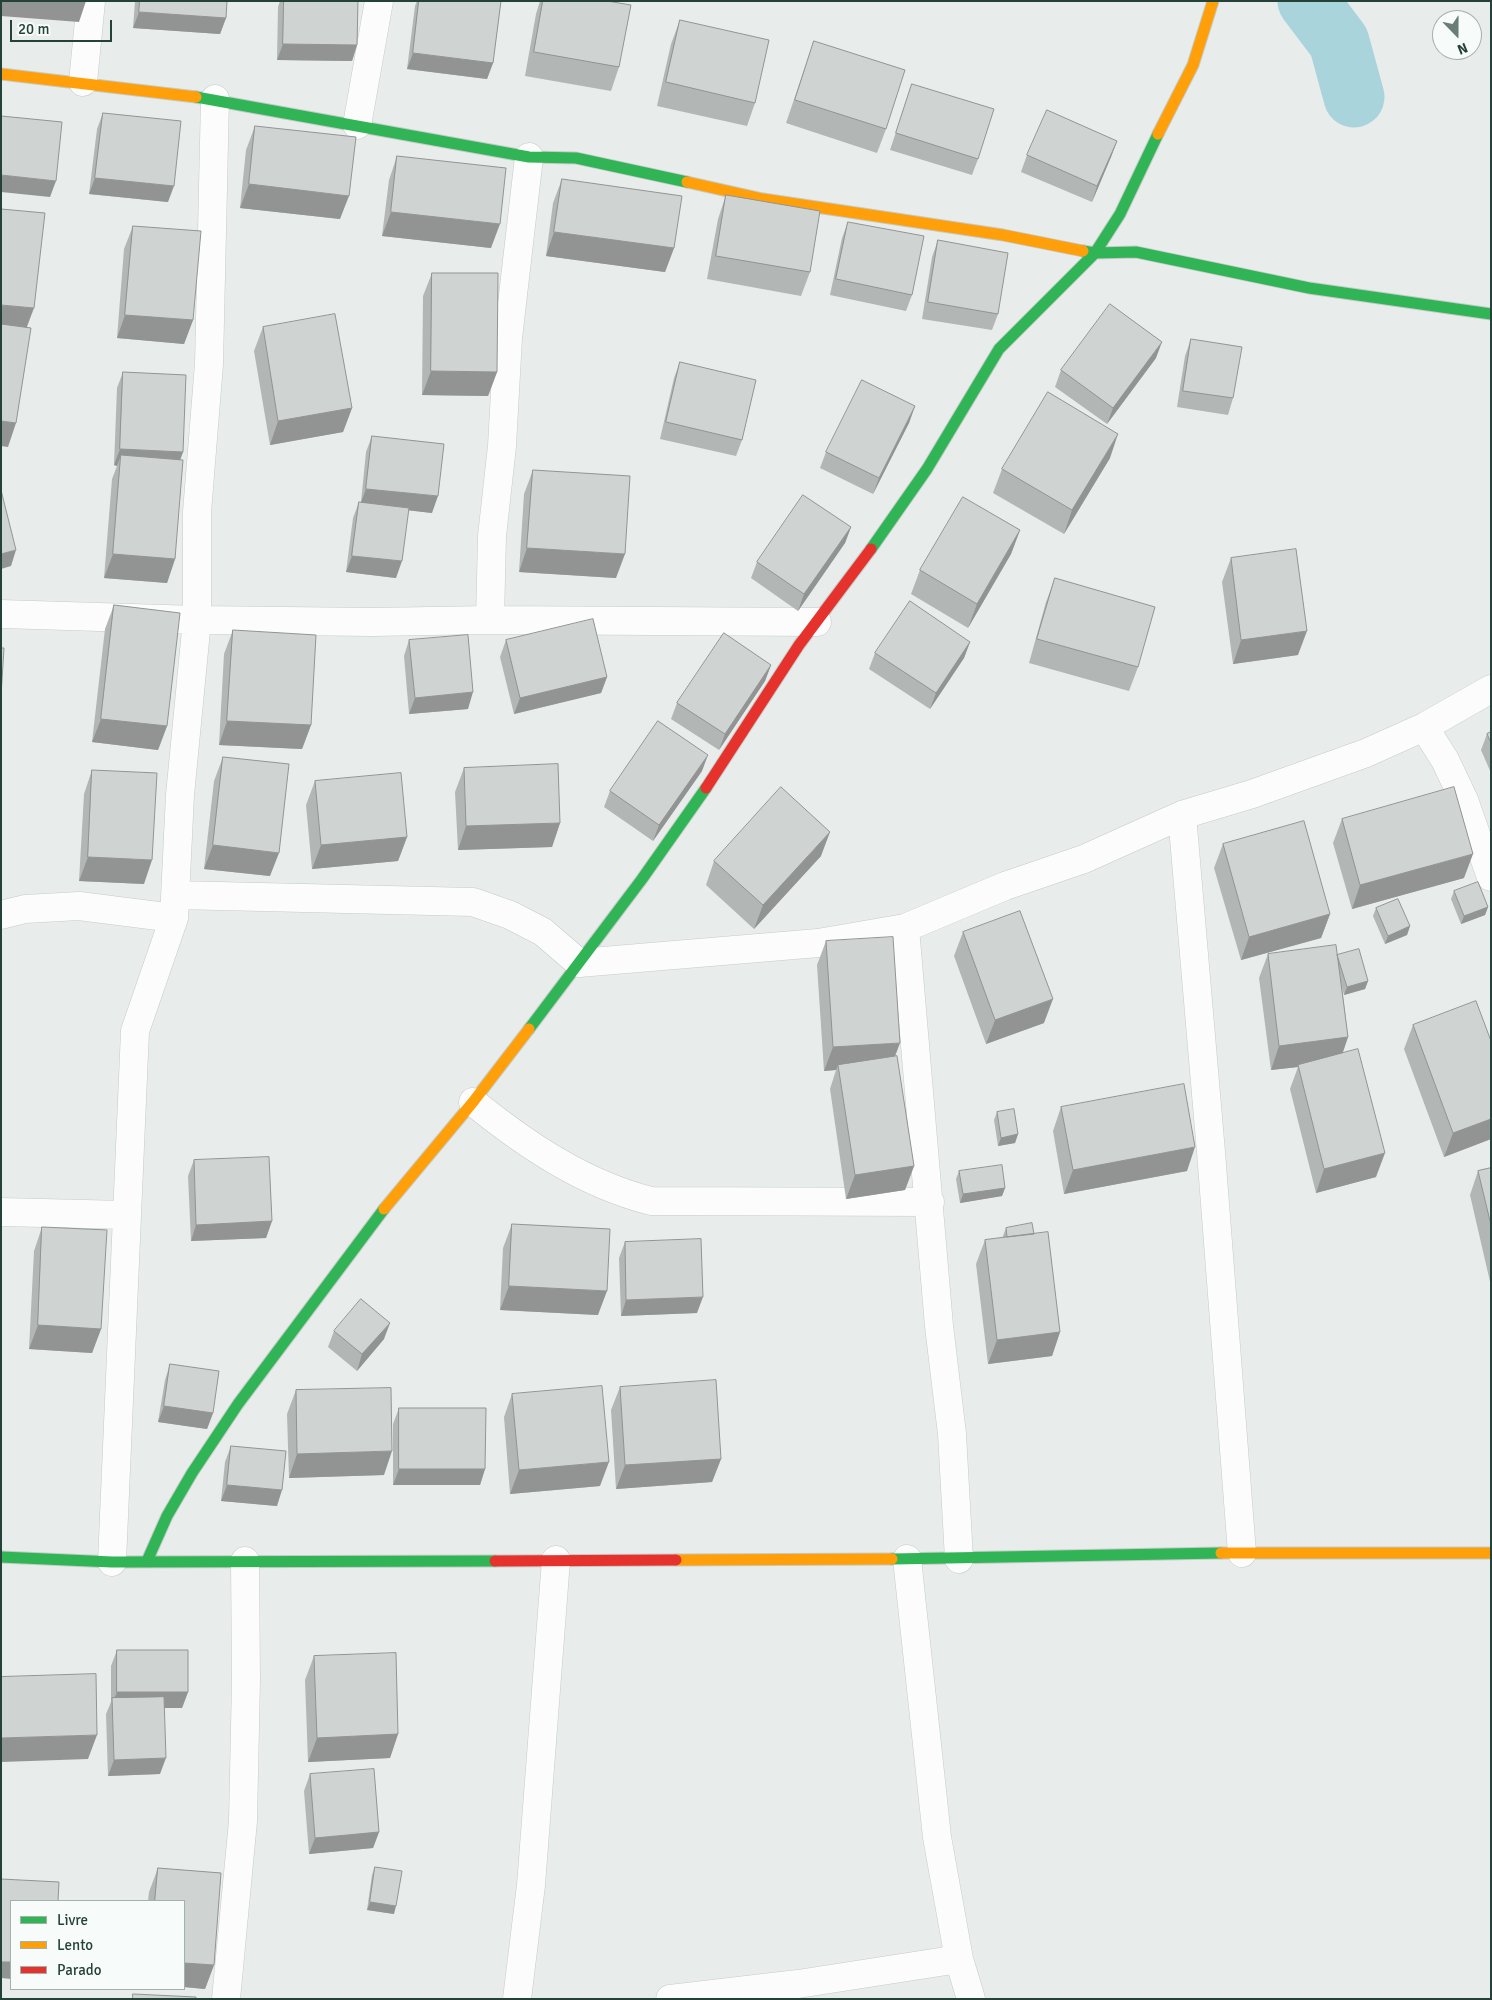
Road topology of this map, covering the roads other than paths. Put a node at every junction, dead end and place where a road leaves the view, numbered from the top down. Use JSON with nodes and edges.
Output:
{"nodes":[{"id":1,"x":91,"y":1,"type":"edge"},
{"id":2,"x":379,"y":1,"type":"edge"},
{"id":3,"x":1213,"y":1,"type":"edge"},
{"id":4,"x":1,"y":74,"type":"edge"},
{"id":5,"x":83,"y":82,"type":"junction"},
{"id":6,"x":215,"y":100,"type":"junction"},
{"id":7,"x":358,"y":125,"type":"junction"},
{"id":8,"x":529,"y":157,"type":"junction"},
{"id":9,"x":1095,"y":253,"type":"junction"},
{"id":10,"x":1491,"y":314,"type":"edge"},
{"id":11,"x":1,"y":614,"type":"edge"},
{"id":12,"x":197,"y":620,"type":"junction"},
{"id":13,"x":490,"y":620,"type":"junction"},
{"id":14,"x":817,"y":622,"type":"junction"},
{"id":15,"x":1491,"y":689,"type":"edge"},
{"id":16,"x":1424,"y":727,"type":"junction"},
{"id":17,"x":1182,"y":815,"type":"junction"},
{"id":18,"x":1491,"y":877,"type":"edge"},
{"id":19,"x":175,"y":907,"type":"junction"},
{"id":20,"x":1,"y":915,"type":"edge"},
{"id":21,"x":905,"y":928,"type":"junction"},
{"id":22,"x":579,"y":963,"type":"junction"},
{"id":23,"x":473,"y":1102,"type":"junction"},
{"id":24,"x":930,"y":1202,"type":"junction"},
{"id":25,"x":1,"y":1212,"type":"edge"},
{"id":26,"x":126,"y":1215,"type":"junction"},
{"id":27,"x":1242,"y":1553,"type":"junction"},
{"id":28,"x":1491,"y":1554,"type":"edge"},
{"id":29,"x":1,"y":1558,"type":"edge"},
{"id":30,"x":907,"y":1559,"type":"junction"},
{"id":31,"x":959,"y":1559,"type":"junction"},
{"id":32,"x":556,"y":1560,"type":"junction"},
{"id":33,"x":146,"y":1561,"type":"junction"},
{"id":34,"x":245,"y":1561,"type":"junction"},
{"id":35,"x":112,"y":1562,"type":"junction"},
{"id":36,"x":959,"y":1959,"type":"junction"},
{"id":37,"x":226,"y":1999,"type":"edge"},
{"id":38,"x":517,"y":1999,"type":"edge"},
{"id":39,"x":670,"y":1999,"type":"edge"},
{"id":40,"x":971,"y":1999,"type":"edge"}],
"edges":[{"from":1,"to":5,"type":"street"},
{"from":2,"to":7,"type":"street"},
{"from":3,"to":9,"type":"street"},
{"from":4,"to":5,"type":"street"},
{"from":5,"to":6,"type":"street"},
{"from":6,"to":7,"type":"street"},
{"from":6,"to":12,"type":"street"},
{"from":7,"to":8,"type":"street"},
{"from":8,"to":9,"type":"street"},
{"from":8,"to":13,"type":"street"},
{"from":9,"to":10,"type":"street"},
{"from":9,"to":14,"type":"street"},
{"from":11,"to":12,"type":"street"},
{"from":12,"to":13,"type":"street"},
{"from":12,"to":19,"type":"street"},
{"from":13,"to":14,"type":"street"},
{"from":14,"to":22,"type":"street"},
{"from":15,"to":16,"type":"street"},
{"from":16,"to":17,"type":"street"},
{"from":16,"to":18,"type":"street"},
{"from":17,"to":21,"type":"street"},
{"from":17,"to":27,"type":"street"},
{"from":19,"to":20,"type":"street"},
{"from":19,"to":22,"type":"street"},
{"from":19,"to":26,"type":"street"},
{"from":21,"to":22,"type":"street"},
{"from":21,"to":24,"type":"street"},
{"from":22,"to":23,"type":"street"},
{"from":23,"to":24,"type":"street"},
{"from":23,"to":33,"type":"street"},
{"from":24,"to":31,"type":"street"},
{"from":25,"to":26,"type":"street"},
{"from":26,"to":35,"type":"street"},
{"from":27,"to":28,"type":"street"},
{"from":27,"to":31,"type":"street"},
{"from":29,"to":35,"type":"street"},
{"from":30,"to":31,"type":"street"},
{"from":30,"to":32,"type":"street"},
{"from":30,"to":36,"type":"street"},
{"from":32,"to":34,"type":"street"},
{"from":32,"to":38,"type":"street"},
{"from":33,"to":34,"type":"street"},
{"from":33,"to":35,"type":"street"},
{"from":34,"to":37,"type":"street"},
{"from":36,"to":39,"type":"street"},
{"from":36,"to":40,"type":"street"}]}
